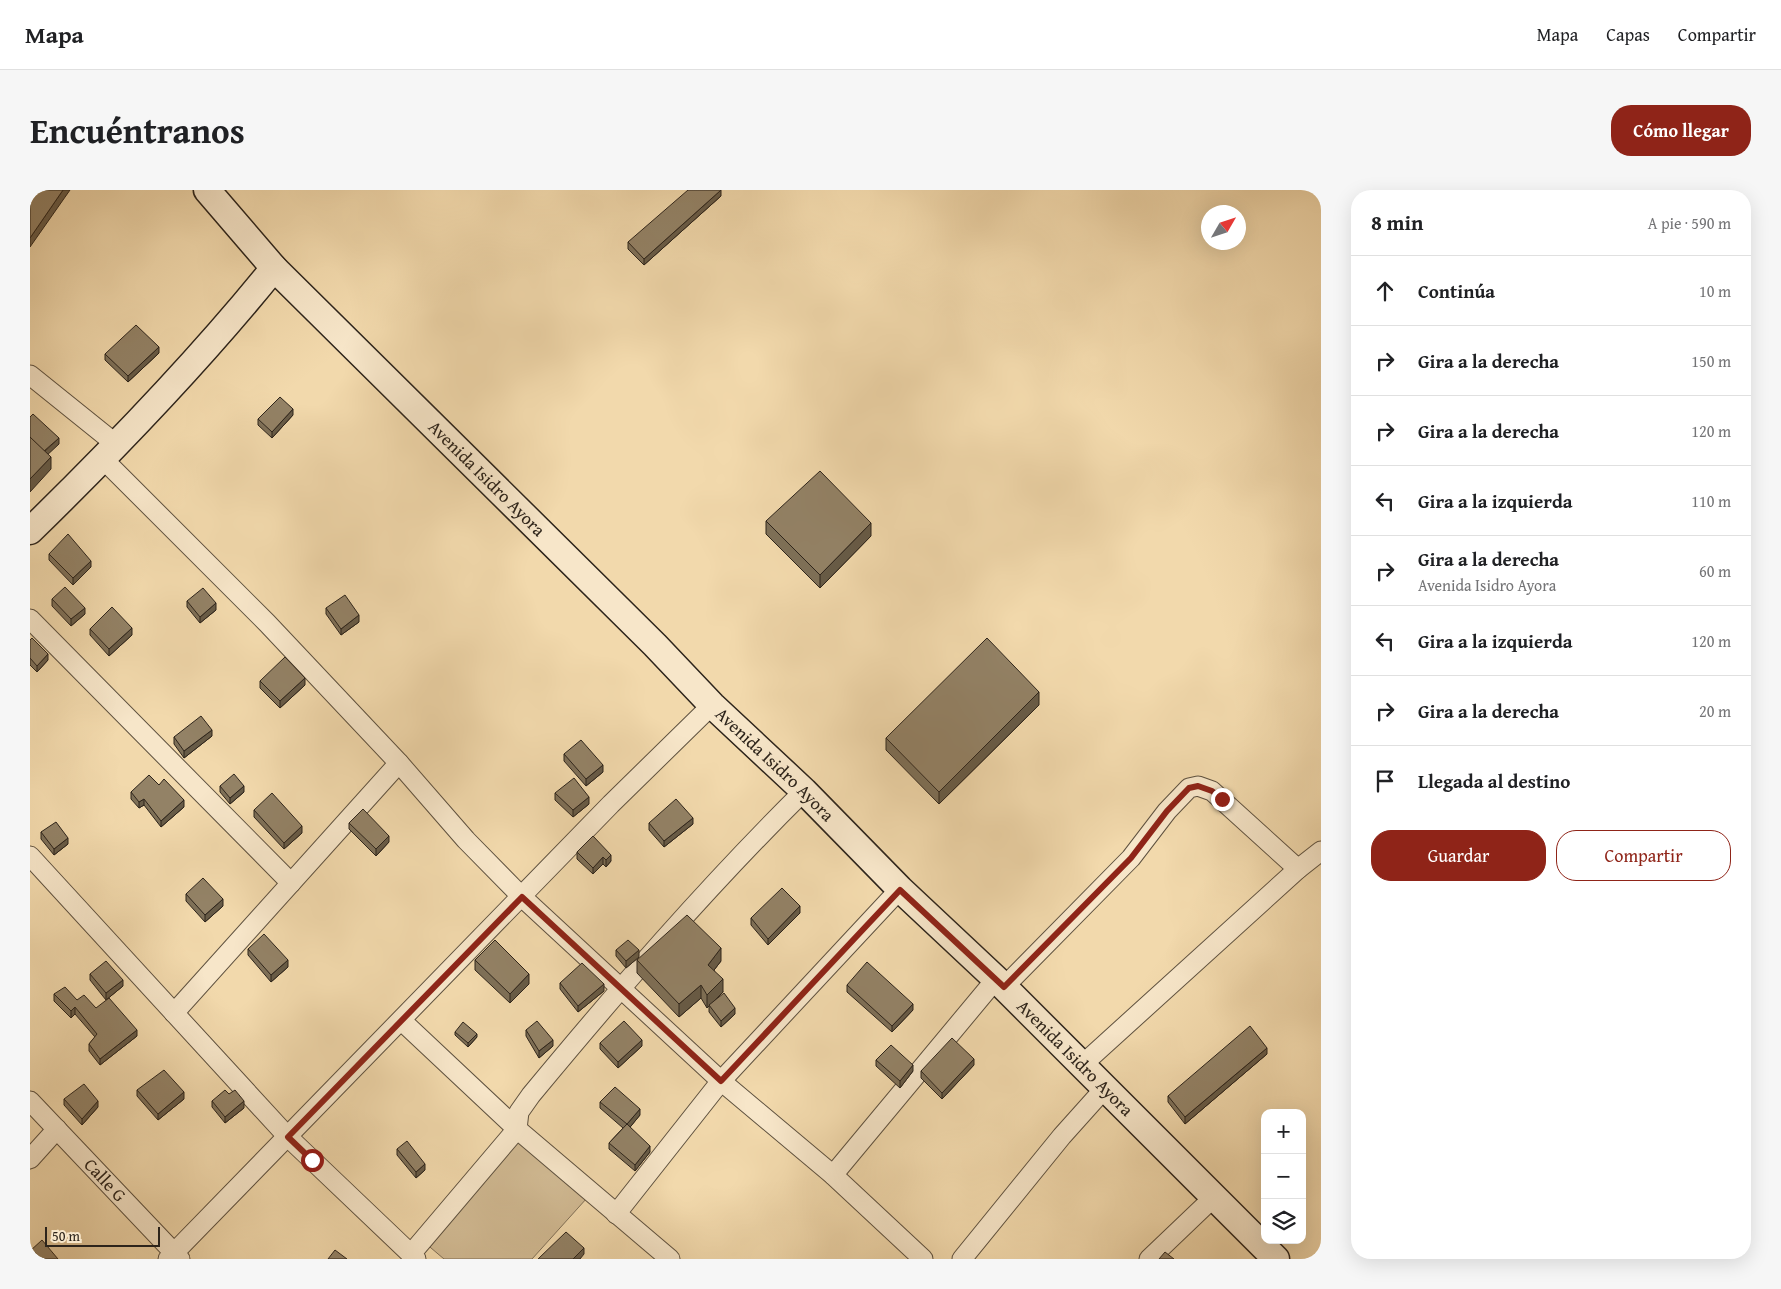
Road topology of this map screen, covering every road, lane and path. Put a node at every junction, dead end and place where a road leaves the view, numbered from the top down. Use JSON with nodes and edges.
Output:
{"nodes":[{"id":1,"x":207,"y":190,"type":"edge"},
{"id":2,"x":274,"y":268,"type":"junction"},
{"id":3,"x":30,"y":375,"type":"edge"},
{"id":4,"x":110,"y":452,"type":"junction"},
{"id":5,"x":30,"y":531,"type":"edge"},
{"id":6,"x":30,"y":619,"type":"edge"},
{"id":7,"x":712,"y":705,"type":"junction"},
{"id":8,"x":399,"y":763,"type":"junction"},
{"id":9,"x":804,"y":791,"type":"junction"},
{"id":10,"x":1321,"y":851,"type":"edge"},
{"id":11,"x":30,"y":856,"type":"edge"},
{"id":12,"x":1298,"y":869,"type":"junction"},
{"id":13,"x":291,"y":883,"type":"junction"},
{"id":14,"x":900,"y":890,"type":"junction"},
{"id":15,"x":522,"y":897,"type":"junction"},
{"id":16,"x":1000,"y":983,"type":"junction"},
{"id":17,"x":620,"y":986,"type":"junction"},
{"id":18,"x":174,"y":1013,"type":"junction"},
{"id":19,"x":402,"y":1021,"type":"junction"},
{"id":20,"x":1082,"y":1065,"type":"junction"},
{"id":21,"x":721,"y":1081,"type":"junction"},
{"id":22,"x":1105,"y":1088,"type":"junction"},
{"id":23,"x":30,"y":1100,"type":"edge"},
{"id":24,"x":57,"y":1129,"type":"junction"},
{"id":25,"x":517,"y":1129,"type":"junction"},
{"id":26,"x":288,"y":1137,"type":"junction"},
{"id":27,"x":30,"y":1159,"type":"edge"},
{"id":28,"x":833,"y":1175,"type":"junction"},
{"id":29,"x":1214,"y":1197,"type":"junction"},
{"id":30,"x":616,"y":1214,"type":"junction"},
{"id":31,"x":413,"y":1256,"type":"edge"},
{"id":32,"x":174,"y":1257,"type":"edge"},
{"id":33,"x":670,"y":1259,"type":"edge"},
{"id":34,"x":923,"y":1259,"type":"edge"},
{"id":35,"x":962,"y":1259,"type":"edge"},
{"id":36,"x":1149,"y":1259,"type":"edge"},
{"id":37,"x":1276,"y":1259,"type":"edge"}],
"edges":[{"from":1,"to":2,"type":"street","name":"Avenida Isidro Ayora"},
{"from":2,"to":4,"type":"street"},
{"from":2,"to":7,"type":"street","name":"Avenida Isidro Ayora"},
{"from":3,"to":4,"type":"street"},
{"from":4,"to":5,"type":"street"},
{"from":4,"to":8,"type":"street"},
{"from":6,"to":13,"type":"street"},
{"from":7,"to":9,"type":"street","name":"Avenida Isidro Ayora"},
{"from":7,"to":15,"type":"street"},
{"from":8,"to":13,"type":"street"},
{"from":8,"to":15,"type":"street"},
{"from":9,"to":14,"type":"street","name":"Avenida Isidro Ayora"},
{"from":9,"to":17,"type":"street"},
{"from":10,"to":12,"type":"street"},
{"from":11,"to":18,"type":"street"},
{"from":12,"to":16,"type":"street"},
{"from":12,"to":20,"type":"street"},
{"from":13,"to":18,"type":"street"},
{"from":14,"to":16,"type":"street","name":"Avenida Isidro Ayora"},
{"from":14,"to":21,"type":"street"},
{"from":15,"to":17,"type":"street"},
{"from":15,"to":19,"type":"street"},
{"from":16,"to":20,"type":"street","name":"Avenida Isidro Ayora"},
{"from":16,"to":28,"type":"street"},
{"from":17,"to":21,"type":"street"},
{"from":17,"to":25,"type":"street"},
{"from":18,"to":26,"type":"street"},
{"from":19,"to":25,"type":"street"},
{"from":19,"to":26,"type":"street"},
{"from":20,"to":22,"type":"street","name":"Avenida Isidro Ayora"},
{"from":21,"to":28,"type":"street"},
{"from":21,"to":30,"type":"street"},
{"from":22,"to":29,"type":"street","name":"Avenida Isidro Ayora"},
{"from":22,"to":35,"type":"street"},
{"from":23,"to":24,"type":"street","name":"Calle G"},
{"from":24,"to":27,"type":"street"},
{"from":24,"to":32,"type":"street","name":"Calle G"},
{"from":25,"to":30,"type":"street"},
{"from":25,"to":31,"type":"street"},
{"from":26,"to":31,"type":"street"},
{"from":26,"to":32,"type":"street"},
{"from":28,"to":34,"type":"street"},
{"from":29,"to":36,"type":"street"},
{"from":29,"to":37,"type":"street","name":"Avenida Isidro Ayora"},
{"from":30,"to":33,"type":"street"}]}
